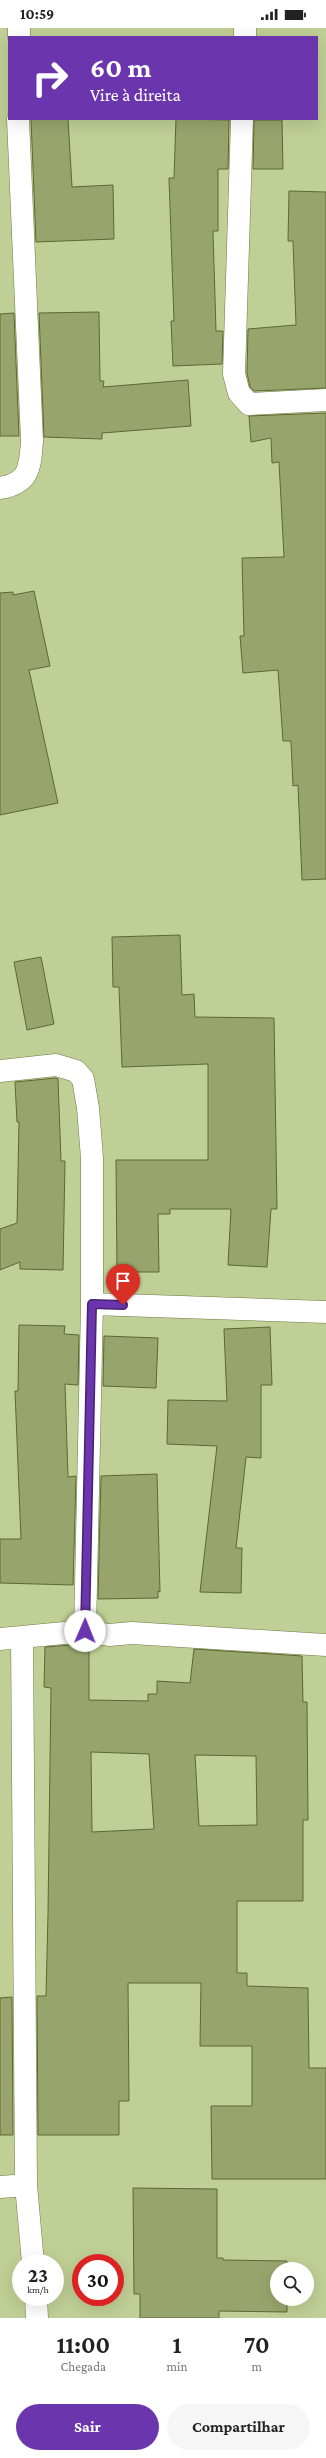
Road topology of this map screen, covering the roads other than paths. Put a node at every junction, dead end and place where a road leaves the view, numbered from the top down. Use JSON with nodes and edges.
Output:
{"nodes":[{"id":1,"x":18,"y":120,"type":"edge"},
{"id":2,"x":242,"y":120,"type":"edge"},
{"id":3,"x":326,"y":400,"type":"edge"},
{"id":4,"x":0,"y":488,"type":"edge"},
{"id":5,"x":0,"y":1071,"type":"edge"},
{"id":6,"x":92,"y":1304,"type":"junction"},
{"id":7,"x":326,"y":1312,"type":"edge"},
{"id":8,"x":85,"y":1631,"type":"junction"},
{"id":9,"x":22,"y":1637,"type":"junction"},
{"id":10,"x":0,"y":1639,"type":"edge"},
{"id":11,"x":326,"y":1645,"type":"edge"},
{"id":12,"x":26,"y":2185,"type":"junction"},
{"id":13,"x":0,"y":2186,"type":"edge"},
{"id":14,"x":32,"y":2254,"type":"edge"},
{"id":15,"x":36,"y":2306,"type":"edge"},
{"id":16,"x":37,"y":2318,"type":"edge"}],
"edges":[{"from":1,"to":4,"type":"street"},
{"from":2,"to":3,"type":"street"},
{"from":5,"to":6,"type":"street"},
{"from":6,"to":7,"type":"street"},
{"from":6,"to":8,"type":"street"},
{"from":8,"to":9,"type":"street"},
{"from":8,"to":11,"type":"street"},
{"from":9,"to":10,"type":"street"},
{"from":9,"to":12,"type":"street"},
{"from":12,"to":13,"type":"street"},
{"from":12,"to":14,"type":"street"},
{"from":15,"to":16,"type":"street"}]}
